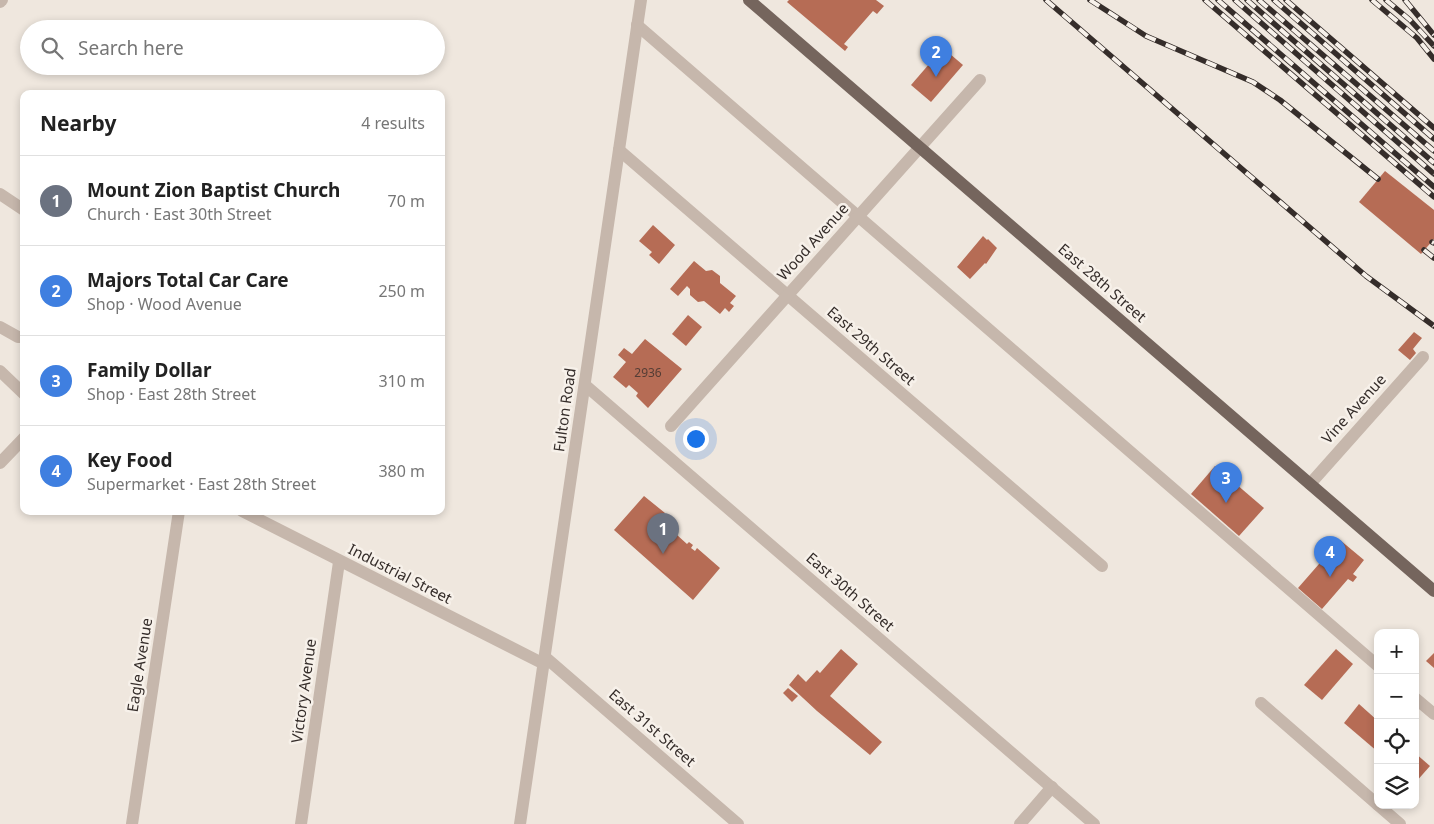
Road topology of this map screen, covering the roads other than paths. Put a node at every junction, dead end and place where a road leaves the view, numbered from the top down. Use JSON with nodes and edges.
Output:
{"nodes":[{"id":1,"x":641,"y":0,"type":"edge"},
{"id":2,"x":749,"y":0,"type":"edge"},
{"id":3,"x":637,"y":25,"type":"junction"},
{"id":4,"x":980,"y":80,"type":"dead end"},
{"id":5,"x":919,"y":147,"type":"junction"},
{"id":6,"x":619,"y":150,"type":"junction"},
{"id":7,"x":0,"y":194,"type":"edge"},
{"id":8,"x":20,"y":207,"type":"edge"},
{"id":9,"x":857,"y":216,"type":"junction"},
{"id":10,"x":788,"y":295,"type":"junction"},
{"id":11,"x":0,"y":327,"type":"edge"},
{"id":12,"x":20,"y":337,"type":"edge"},
{"id":13,"x":1423,"y":356,"type":"dead end"},
{"id":14,"x":0,"y":371,"type":"edge"},
{"id":15,"x":585,"y":385,"type":"junction"},
{"id":16,"x":20,"y":390,"type":"edge"},
{"id":17,"x":671,"y":426,"type":"dead end"},
{"id":18,"x":20,"y":442,"type":"edge"},
{"id":19,"x":0,"y":463,"type":"edge"},
{"id":20,"x":1310,"y":484,"type":"junction"},
{"id":21,"x":178,"y":515,"type":"edge"},
{"id":22,"x":250,"y":515,"type":"edge"},
{"id":23,"x":339,"y":562,"type":"junction"},
{"id":24,"x":1102,"y":566,"type":"dead end"},
{"id":25,"x":1434,"y":592,"type":"edge"},
{"id":26,"x":544,"y":661,"type":"junction"},
{"id":27,"x":1374,"y":663,"type":"edge"},
{"id":28,"x":1419,"y":701,"type":"edge"},
{"id":29,"x":1261,"y":704,"type":"dead end"},
{"id":30,"x":1434,"y":714,"type":"edge"},
{"id":31,"x":1052,"y":787,"type":"junction"},
{"id":32,"x":1374,"y":802,"type":"edge"},
{"id":33,"x":1383,"y":809,"type":"edge"},
{"id":34,"x":132,"y":824,"type":"edge"},
{"id":35,"x":301,"y":824,"type":"edge"},
{"id":36,"x":520,"y":824,"type":"edge"},
{"id":37,"x":738,"y":824,"type":"edge"},
{"id":38,"x":1020,"y":824,"type":"edge"},
{"id":39,"x":1094,"y":824,"type":"edge"},
{"id":40,"x":1400,"y":824,"type":"edge"}],
"edges":[{"from":1,"to":3,"type":"street","name":"Fulton Road"},
{"from":2,"to":5,"type":"main road","name":"East 28th Street"},
{"from":3,"to":6,"type":"street","name":"Fulton Road"},
{"from":3,"to":9,"type":"street"},
{"from":4,"to":5,"type":"street","name":"Wood Avenue"},
{"from":5,"to":9,"type":"street","name":"Wood Avenue"},
{"from":5,"to":20,"type":"main road","name":"East 28th Street"},
{"from":6,"to":10,"type":"street","name":"East 29th Street"},
{"from":6,"to":15,"type":"street","name":"Fulton Road"},
{"from":7,"to":8,"type":"street"},
{"from":9,"to":10,"type":"street","name":"Wood Avenue"},
{"from":9,"to":27,"type":"street"},
{"from":10,"to":17,"type":"street","name":"Wood Avenue"},
{"from":10,"to":24,"type":"street","name":"East 29th Street"},
{"from":11,"to":12,"type":"street"},
{"from":13,"to":20,"type":"street","name":"Vine Avenue"},
{"from":14,"to":16,"type":"street"},
{"from":15,"to":26,"type":"street","name":"Fulton Road"},
{"from":15,"to":31,"type":"street","name":"East 30th Street"},
{"from":18,"to":19,"type":"street"},
{"from":20,"to":25,"type":"main road","name":"East 28th Street"},
{"from":21,"to":34,"type":"street","name":"Eagle Avenue"},
{"from":22,"to":23,"type":"street","name":"Industrial Street"},
{"from":23,"to":26,"type":"street","name":"Industrial Street"},
{"from":23,"to":35,"type":"street","name":"Victory Avenue"},
{"from":26,"to":36,"type":"street","name":"Fulton Road"},
{"from":26,"to":37,"type":"street","name":"East 31st Street"},
{"from":28,"to":30,"type":"street"},
{"from":29,"to":32,"type":"street"},
{"from":31,"to":38,"type":"street"},
{"from":31,"to":39,"type":"street","name":"East 30th Street"},
{"from":33,"to":40,"type":"street"}]}
